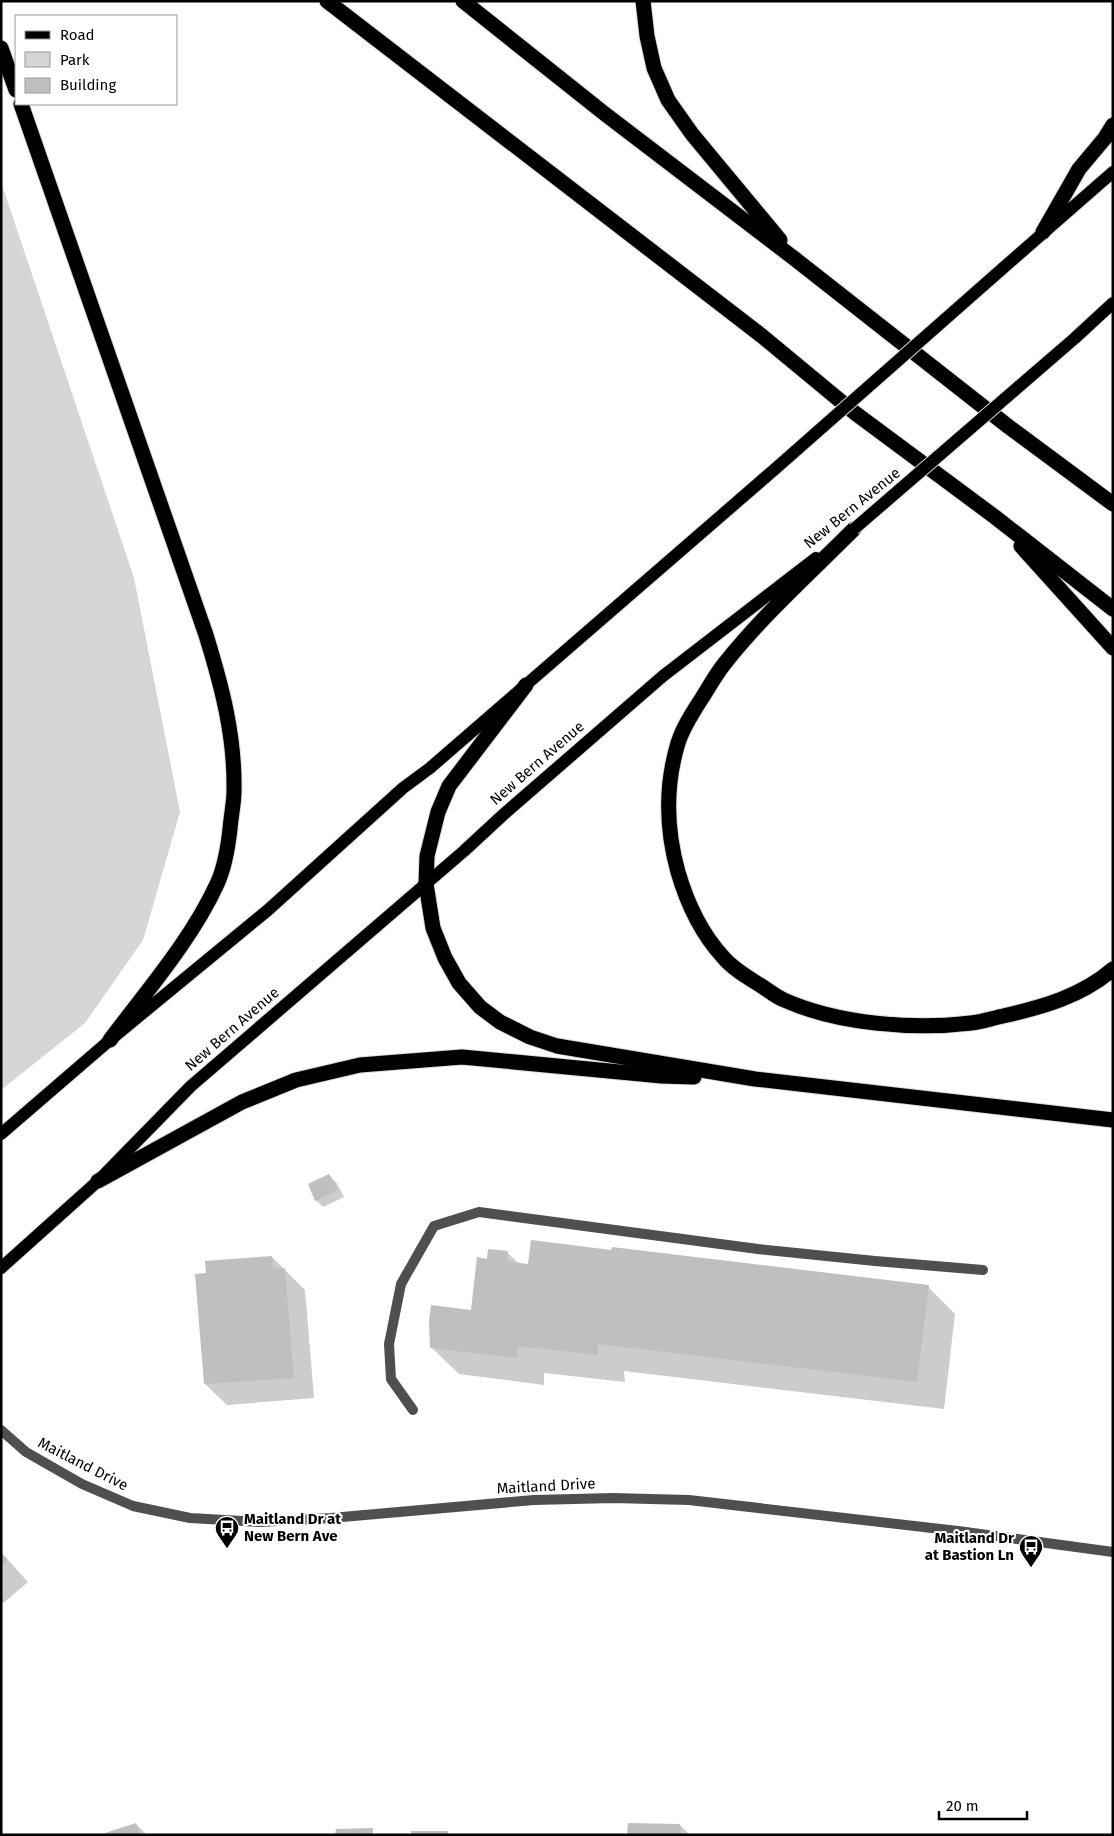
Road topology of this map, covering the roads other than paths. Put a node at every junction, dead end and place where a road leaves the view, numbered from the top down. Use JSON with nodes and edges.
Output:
{"nodes":[{"id":1,"x":327,"y":1,"type":"edge"},
{"id":2,"x":463,"y":1,"type":"edge"},
{"id":3,"x":643,"y":1,"type":"edge"},
{"id":4,"x":1,"y":48,"type":"edge"},
{"id":5,"x":15,"y":87,"type":"edge"},
{"id":6,"x":21,"y":105,"type":"edge"},
{"id":7,"x":1113,"y":125,"type":"edge"},
{"id":8,"x":1113,"y":172,"type":"edge"},
{"id":9,"x":1043,"y":232,"type":"junction"},
{"id":10,"x":795,"y":259,"type":"junction"},
{"id":11,"x":1113,"y":303,"type":"edge"},
{"id":12,"x":1113,"y":504,"type":"edge"},
{"id":13,"x":995,"y":517,"type":"junction"},
{"id":14,"x":854,"y":529,"type":"junction"},
{"id":15,"x":1113,"y":608,"type":"edge"},
{"id":16,"x":1113,"y":648,"type":"edge"},
{"id":17,"x":526,"y":685,"type":"junction"},
{"id":18,"x":426,"y":884,"type":"junction"},
{"id":19,"x":1113,"y":969,"type":"edge"},
{"id":20,"x":110,"y":1040,"type":"junction"},
{"id":21,"x":755,"y":1079,"type":"junction"},
{"id":22,"x":1113,"y":1120,"type":"edge"},
{"id":23,"x":1,"y":1134,"type":"edge"},
{"id":24,"x":98,"y":1181,"type":"junction"},
{"id":25,"x":1,"y":1268,"type":"edge"},
{"id":26,"x":983,"y":1270,"type":"dead end"},
{"id":27,"x":413,"y":1410,"type":"dead end"},
{"id":28,"x":1,"y":1430,"type":"edge"},
{"id":29,"x":1113,"y":1552,"type":"edge"}],
"edges":[{"from":1,"to":13,"type":"highway"},
{"from":2,"to":10,"type":"highway"},
{"from":3,"to":10,"type":"highway"},
{"from":4,"to":5,"type":"highway"},
{"from":6,"to":20,"type":"highway"},
{"from":7,"to":9,"type":"highway"},
{"from":8,"to":9,"type":"main road"},
{"from":9,"to":17,"type":"main road","bridge":true},
{"from":10,"to":12,"type":"highway"},
{"from":11,"to":14,"type":"main road","name":"New Bern Avenue","bridge":true},
{"from":13,"to":15,"type":"highway"},
{"from":13,"to":16,"type":"highway"},
{"from":14,"to":18,"type":"main road","name":"New Bern Avenue"},
{"from":14,"to":19,"type":"highway"},
{"from":17,"to":18,"type":"highway"},
{"from":17,"to":20,"type":"main road"},
{"from":18,"to":21,"type":"highway"},
{"from":18,"to":24,"type":"main road","name":"New Bern Avenue"},
{"from":20,"to":23,"type":"main road"},
{"from":21,"to":22,"type":"highway"},
{"from":21,"to":24,"type":"highway"},
{"from":24,"to":25,"type":"main road","name":"New Bern Avenue"},
{"from":26,"to":27,"type":"street"},
{"from":28,"to":29,"type":"street","name":"Maitland Drive"}]}
